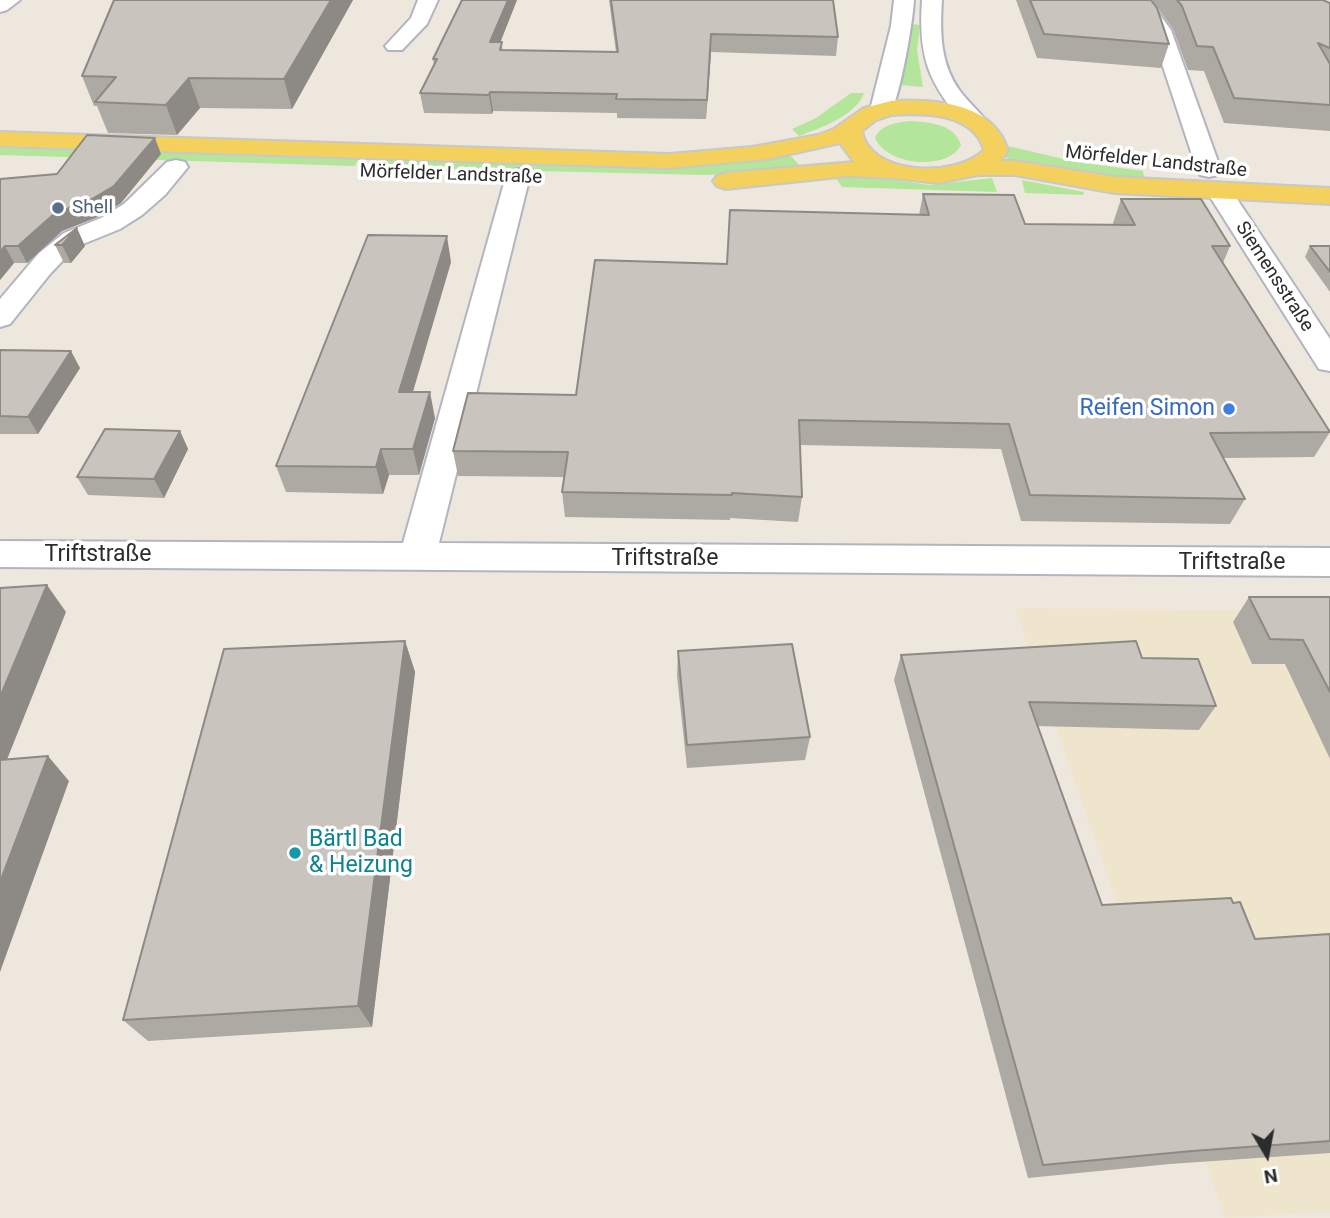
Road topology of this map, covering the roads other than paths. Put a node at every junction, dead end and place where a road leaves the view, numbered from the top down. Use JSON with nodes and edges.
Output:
{"nodes":[{"id":1,"x":10,"y":0,"type":"edge"},
{"id":2,"x":428,"y":0,"type":"edge"},
{"id":3,"x":904,"y":0,"type":"edge"},
{"id":4,"x":932,"y":0,"type":"edge"},
{"id":5,"x":1139,"y":0,"type":"edge"},
{"id":6,"x":0,"y":6,"type":"edge"},
{"id":7,"x":395,"y":46,"type":"dead end"},
{"id":8,"x":881,"y":110,"type":"junction"},
{"id":9,"x":983,"y":128,"type":"junction"},
{"id":10,"x":850,"y":130,"type":"junction"},
{"id":11,"x":0,"y":139,"type":"edge"},
{"id":12,"x":1022,"y":143,"type":"dead end"},
{"id":13,"x":1050,"y":150,"type":"dead end"},
{"id":14,"x":0,"y":162,"type":"edge"},
{"id":15,"x":176,"y":167,"type":"junction"},
{"id":16,"x":978,"y":168,"type":"junction"},
{"id":17,"x":901,"y":173,"type":"junction"},
{"id":18,"x":518,"y":176,"type":"junction"},
{"id":19,"x":1330,"y":177,"type":"edge"},
{"id":20,"x":1215,"y":181,"type":"junction"},
{"id":21,"x":1330,"y":196,"type":"edge"},
{"id":22,"x":0,"y":318,"type":"edge"},
{"id":23,"x":1330,"y":362,"type":"edge"},
{"id":24,"x":0,"y":554,"type":"edge"},
{"id":25,"x":417,"y":557,"type":"junction"},
{"id":26,"x":1330,"y":562,"type":"edge"}],
"edges":[{"from":1,"to":6,"type":"street"},
{"from":2,"to":7,"type":"street"},
{"from":3,"to":8,"type":"street"},
{"from":4,"to":9,"type":"street"},
{"from":5,"to":20,"type":"street","name":"Siemensstraße"},
{"from":8,"to":9,"type":"main road","name":"Mörfelder Landstraße"},
{"from":8,"to":10,"type":"main road","name":"Mörfelder Landstraße"},
{"from":9,"to":12,"type":"main road","name":"Mörfelder Landstraße"},
{"from":9,"to":16,"type":"main road"},
{"from":10,"to":11,"type":"main road","name":"Mörfelder Landstraße"},
{"from":10,"to":17,"type":"main road","name":"Mörfelder Landstraße"},
{"from":13,"to":20,"type":"main road","name":"Mörfelder Landstraße"},
{"from":14,"to":15,"type":"main road","name":"Mörfelder Landstraße"},
{"from":15,"to":18,"type":"main road","name":"Mörfelder Landstraße"},
{"from":15,"to":22,"type":"street"},
{"from":16,"to":17,"type":"main road","name":"Mörfelder Landstraße"},
{"from":16,"to":20,"type":"main road","name":"Mörfelder Landstraße"},
{"from":17,"to":18,"type":"main road","name":"Mörfelder Landstraße"},
{"from":18,"to":25,"type":"street"},
{"from":19,"to":20,"type":"main road","name":"Mörfelder Landstraße"},
{"from":20,"to":21,"type":"main road","name":"Mörfelder Landstraße"},
{"from":20,"to":23,"type":"street","name":"Siemensstraße"},
{"from":24,"to":25,"type":"street","name":"Triftstraße"},
{"from":25,"to":26,"type":"street","name":"Triftstraße"}]}
